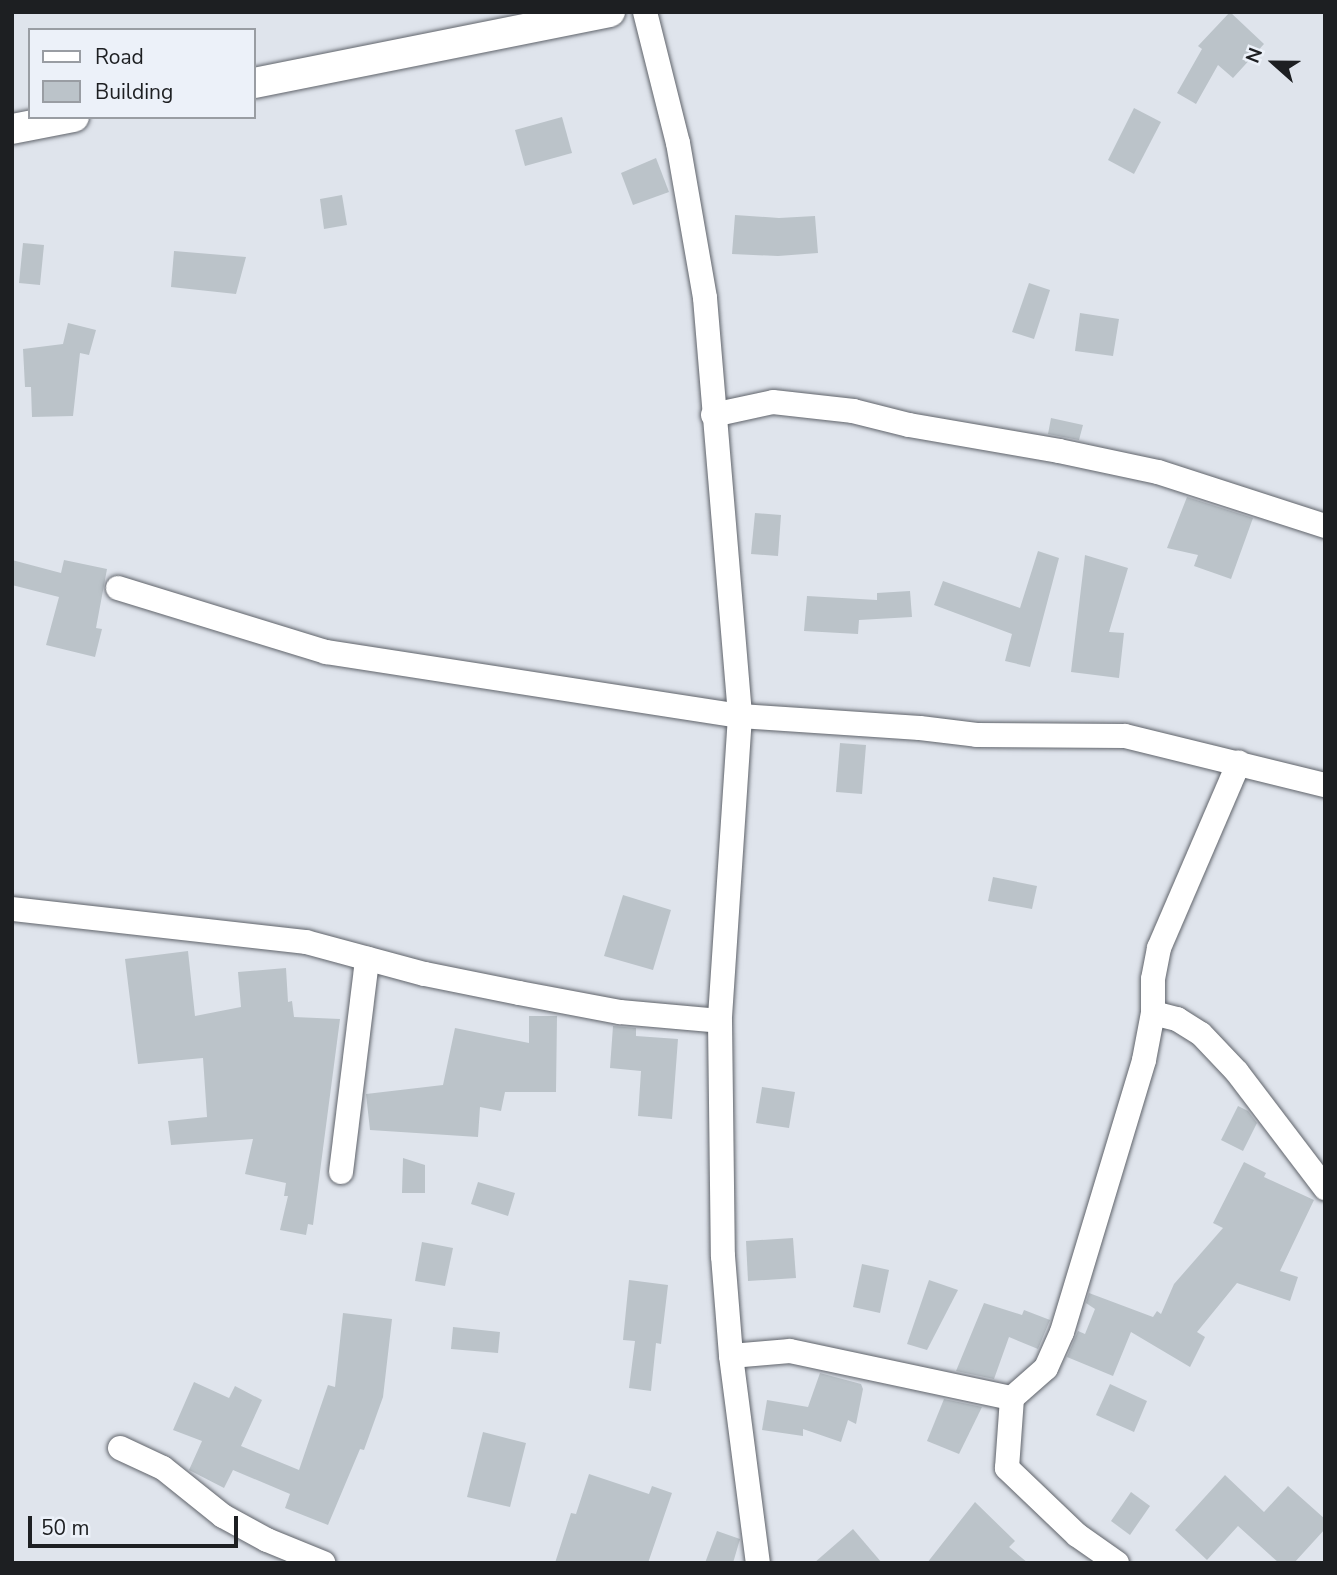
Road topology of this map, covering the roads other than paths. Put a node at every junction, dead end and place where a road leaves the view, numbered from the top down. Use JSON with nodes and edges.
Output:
{"nodes":[{"id":1,"x":610,"y":12,"type":"edge"},
{"id":2,"x":645,"y":12,"type":"edge"},
{"id":3,"x":256,"y":83,"type":"edge"},
{"id":4,"x":64,"y":119,"type":"edge"},
{"id":5,"x":12,"y":129,"type":"edge"},
{"id":6,"x":713,"y":415,"type":"junction"},
{"id":7,"x":1325,"y":526,"type":"edge"},
{"id":8,"x":118,"y":588,"type":"dead end"},
{"id":9,"x":740,"y":716,"type":"junction"},
{"id":10,"x":1239,"y":762,"type":"junction"},
{"id":11,"x":1325,"y":785,"type":"edge"},
{"id":12,"x":12,"y":909,"type":"edge"},
{"id":13,"x":367,"y":959,"type":"junction"},
{"id":14,"x":1153,"y":1013,"type":"junction"},
{"id":15,"x":720,"y":1021,"type":"junction"},
{"id":16,"x":341,"y":1172,"type":"dead end"},
{"id":17,"x":1325,"y":1188,"type":"edge"},
{"id":18,"x":731,"y":1356,"type":"junction"},
{"id":19,"x":1012,"y":1398,"type":"junction"},
{"id":20,"x":120,"y":1448,"type":"dead end"},
{"id":21,"x":323,"y":1563,"type":"edge"},
{"id":22,"x":758,"y":1563,"type":"edge"},
{"id":23,"x":1117,"y":1563,"type":"edge"}],
"edges":[{"from":1,"to":3,"type":"street"},
{"from":2,"to":6,"type":"street"},
{"from":4,"to":5,"type":"street"},
{"from":6,"to":7,"type":"street"},
{"from":6,"to":9,"type":"street"},
{"from":8,"to":9,"type":"street"},
{"from":9,"to":10,"type":"street"},
{"from":9,"to":15,"type":"street"},
{"from":10,"to":11,"type":"street"},
{"from":10,"to":14,"type":"street"},
{"from":12,"to":13,"type":"street"},
{"from":13,"to":15,"type":"street"},
{"from":13,"to":16,"type":"street"},
{"from":14,"to":17,"type":"street"},
{"from":14,"to":19,"type":"street"},
{"from":15,"to":18,"type":"street"},
{"from":18,"to":19,"type":"street"},
{"from":18,"to":22,"type":"street"},
{"from":19,"to":23,"type":"street"},
{"from":20,"to":21,"type":"street"}]}
